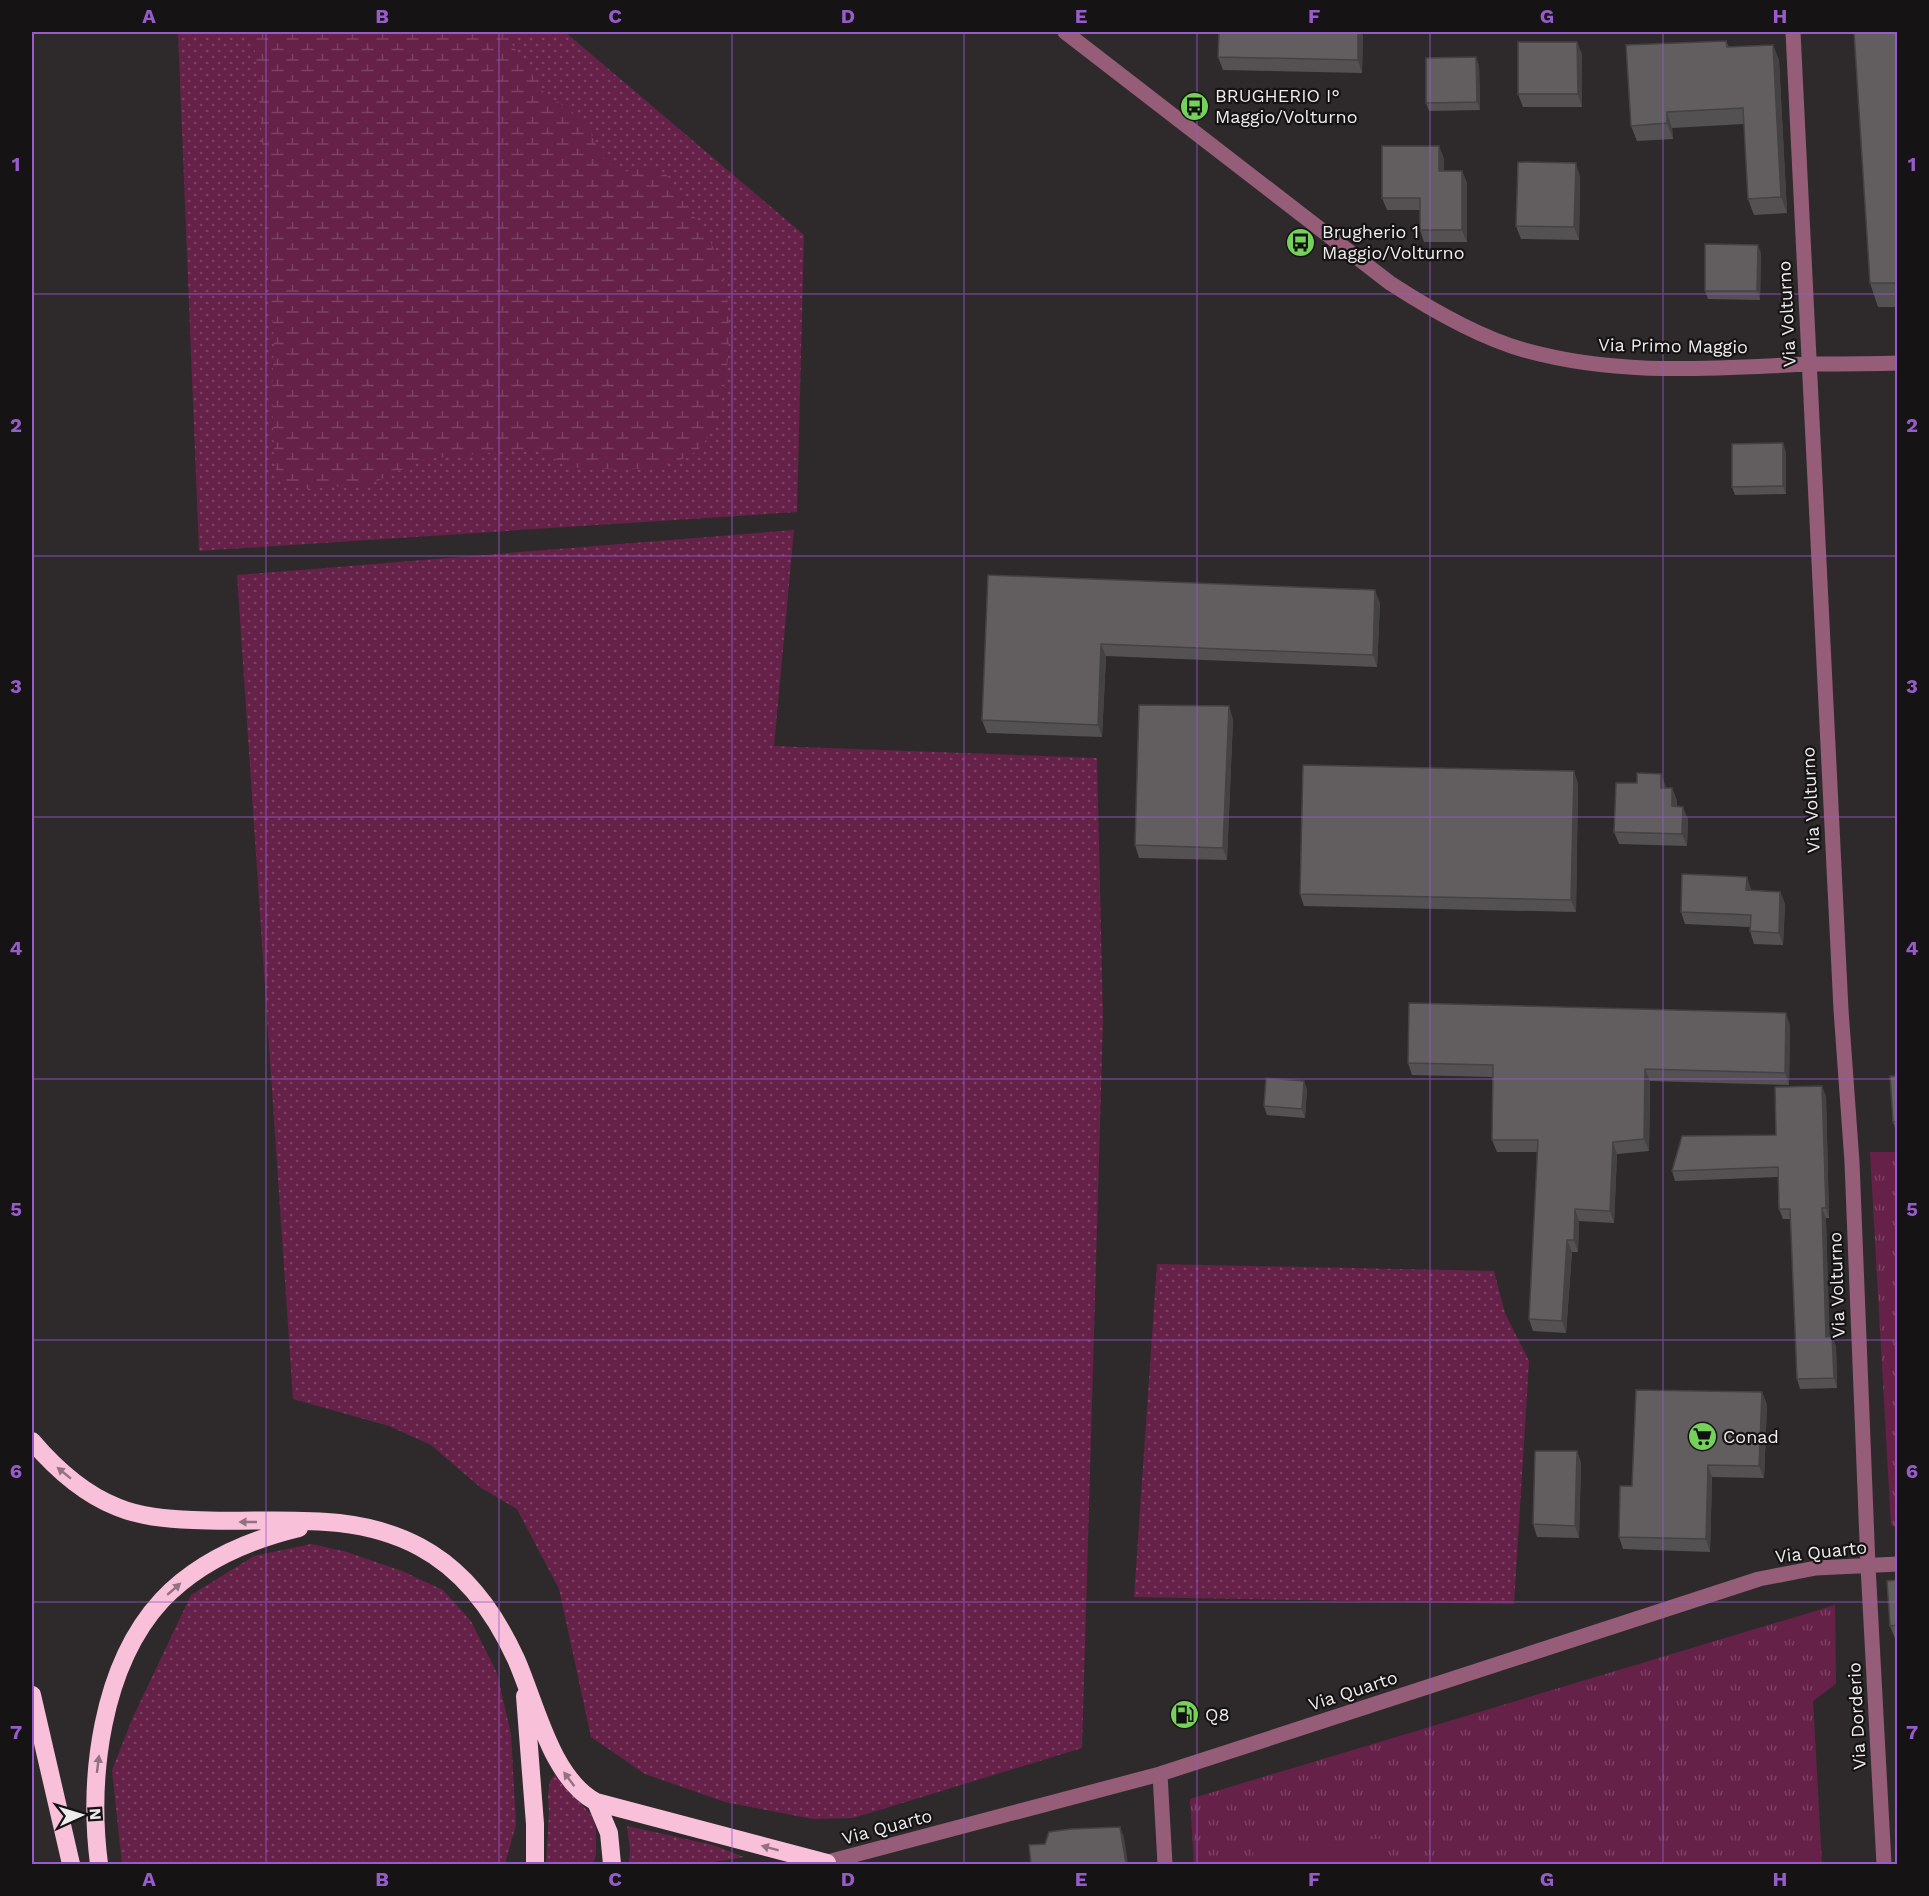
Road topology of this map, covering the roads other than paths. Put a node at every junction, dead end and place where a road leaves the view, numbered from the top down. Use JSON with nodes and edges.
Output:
{"nodes":[{"id":1,"x":1065,"y":32,"type":"edge"},
{"id":2,"x":1793,"y":32,"type":"edge"},
{"id":3,"x":1898,"y":363,"type":"edge"},
{"id":4,"x":1809,"y":364,"type":"junction"},
{"id":5,"x":32,"y":1442,"type":"edge"},
{"id":6,"x":327,"y":1522,"type":"junction"},
{"id":7,"x":1898,"y":1564,"type":"edge"},
{"id":8,"x":1868,"y":1566,"type":"junction"},
{"id":9,"x":524,"y":1679,"type":"junction"},
{"id":10,"x":32,"y":1695,"type":"edge"},
{"id":11,"x":1160,"y":1774,"type":"junction"},
{"id":12,"x":596,"y":1802,"type":"junction"},
{"id":13,"x":535,"y":1834,"type":"junction"},
{"id":14,"x":71,"y":1864,"type":"edge"},
{"id":15,"x":99,"y":1864,"type":"edge"},
{"id":16,"x":526,"y":1864,"type":"edge"},
{"id":17,"x":536,"y":1864,"type":"edge"},
{"id":18,"x":612,"y":1864,"type":"edge"},
{"id":19,"x":823,"y":1864,"type":"edge"},
{"id":20,"x":1165,"y":1864,"type":"edge"},
{"id":21,"x":1884,"y":1864,"type":"edge"}],
"edges":[{"from":1,"to":4,"type":"street","name":"Via Primo Maggio"},
{"from":2,"to":4,"type":"street","name":"Via Volturno"},
{"from":3,"to":4,"type":"street","name":"Via Primo Maggio"},
{"from":4,"to":8,"type":"street","name":"Via Volturno"},
{"from":6,"to":5,"type":"highway","one_way":true},
{"from":6,"to":9,"type":"highway"},
{"from":15,"to":6,"type":"highway","one_way":true},
{"from":7,"to":8,"type":"street","name":"Via Quarto"},
{"from":8,"to":11,"type":"street","name":"Via Quarto"},
{"from":8,"to":21,"type":"street","name":"Via Dorderio"},
{"from":12,"to":9,"type":"highway","one_way":true},
{"from":9,"to":13,"type":"highway"},
{"from":10,"to":14,"type":"highway"},
{"from":11,"to":19,"type":"street","name":"Via Quarto"},
{"from":11,"to":20,"type":"street"},
{"from":12,"to":18,"type":"highway"},
{"from":19,"to":12,"type":"highway","one_way":true},
{"from":13,"to":16,"type":"highway"},
{"from":13,"to":17,"type":"highway"}]}
